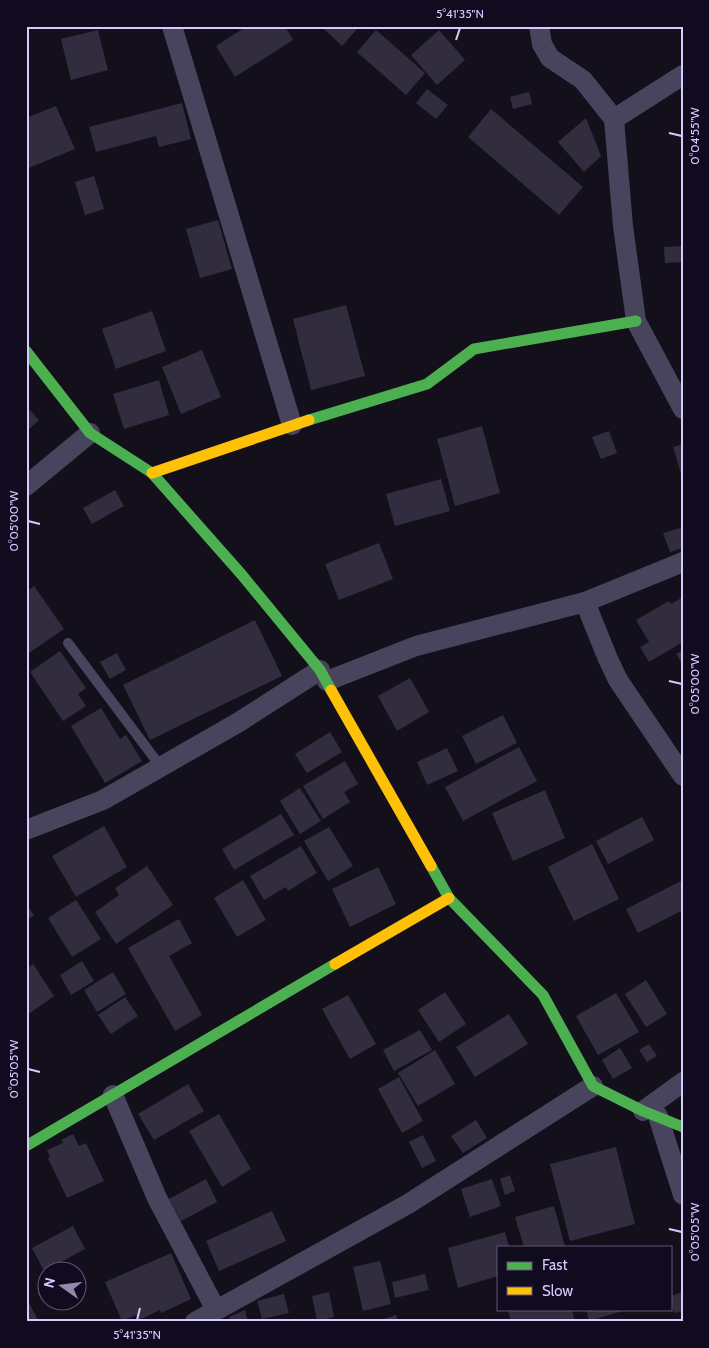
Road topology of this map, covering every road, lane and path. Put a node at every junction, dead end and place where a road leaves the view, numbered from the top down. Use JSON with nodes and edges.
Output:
{"nodes":[{"id":1,"x":172,"y":26,"type":"edge"},
{"id":2,"x":539,"y":26,"type":"edge"},
{"id":3,"x":683,"y":75,"type":"edge"},
{"id":4,"x":614,"y":119,"type":"junction"},
{"id":5,"x":636,"y":321,"type":"junction"},
{"id":6,"x":26,"y":351,"type":"edge"},
{"id":7,"x":683,"y":409,"type":"edge"},
{"id":8,"x":292,"y":425,"type":"junction"},
{"id":9,"x":90,"y":433,"type":"junction"},
{"id":10,"x":152,"y":473,"type":"junction"},
{"id":11,"x":26,"y":486,"type":"edge"},
{"id":12,"x":683,"y":562,"type":"edge"},
{"id":13,"x":585,"y":602,"type":"junction"},
{"id":14,"x":68,"y":643,"type":"dead end"},
{"id":15,"x":324,"y":675,"type":"junction"},
{"id":16,"x":161,"y":767,"type":"junction"},
{"id":17,"x":683,"y":776,"type":"edge"},
{"id":18,"x":26,"y":830,"type":"edge"},
{"id":19,"x":448,"y":898,"type":"junction"},
{"id":20,"x":683,"y":1082,"type":"edge"},
{"id":21,"x":593,"y":1086,"type":"junction"},
{"id":22,"x":113,"y":1095,"type":"junction"},
{"id":23,"x":650,"y":1114,"type":"junction"},
{"id":24,"x":683,"y":1127,"type":"edge"},
{"id":25,"x":26,"y":1146,"type":"edge"},
{"id":26,"x":683,"y":1195,"type":"edge"},
{"id":27,"x":216,"y":1310,"type":"junction"},
{"id":28,"x":195,"y":1322,"type":"edge"}],
"edges":[{"from":1,"to":8,"type":"street"},
{"from":2,"to":4,"type":"street"},
{"from":3,"to":4,"type":"street"},
{"from":4,"to":5,"type":"street"},
{"from":5,"to":7,"type":"street"},
{"from":5,"to":8,"type":"street"},
{"from":6,"to":9,"type":"street"},
{"from":8,"to":10,"type":"street"},
{"from":9,"to":10,"type":"street"},
{"from":9,"to":11,"type":"street"},
{"from":10,"to":15,"type":"street"},
{"from":12,"to":13,"type":"street"},
{"from":13,"to":15,"type":"street"},
{"from":13,"to":17,"type":"street"},
{"from":14,"to":16,"type":"lane"},
{"from":15,"to":16,"type":"street"},
{"from":15,"to":19,"type":"street"},
{"from":16,"to":18,"type":"street"},
{"from":19,"to":21,"type":"street"},
{"from":19,"to":22,"type":"street"},
{"from":20,"to":23,"type":"street"},
{"from":21,"to":23,"type":"street"},
{"from":21,"to":27,"type":"street"},
{"from":22,"to":25,"type":"street"},
{"from":22,"to":27,"type":"street"},
{"from":23,"to":24,"type":"street"},
{"from":23,"to":26,"type":"street"},
{"from":27,"to":28,"type":"street"}]}
